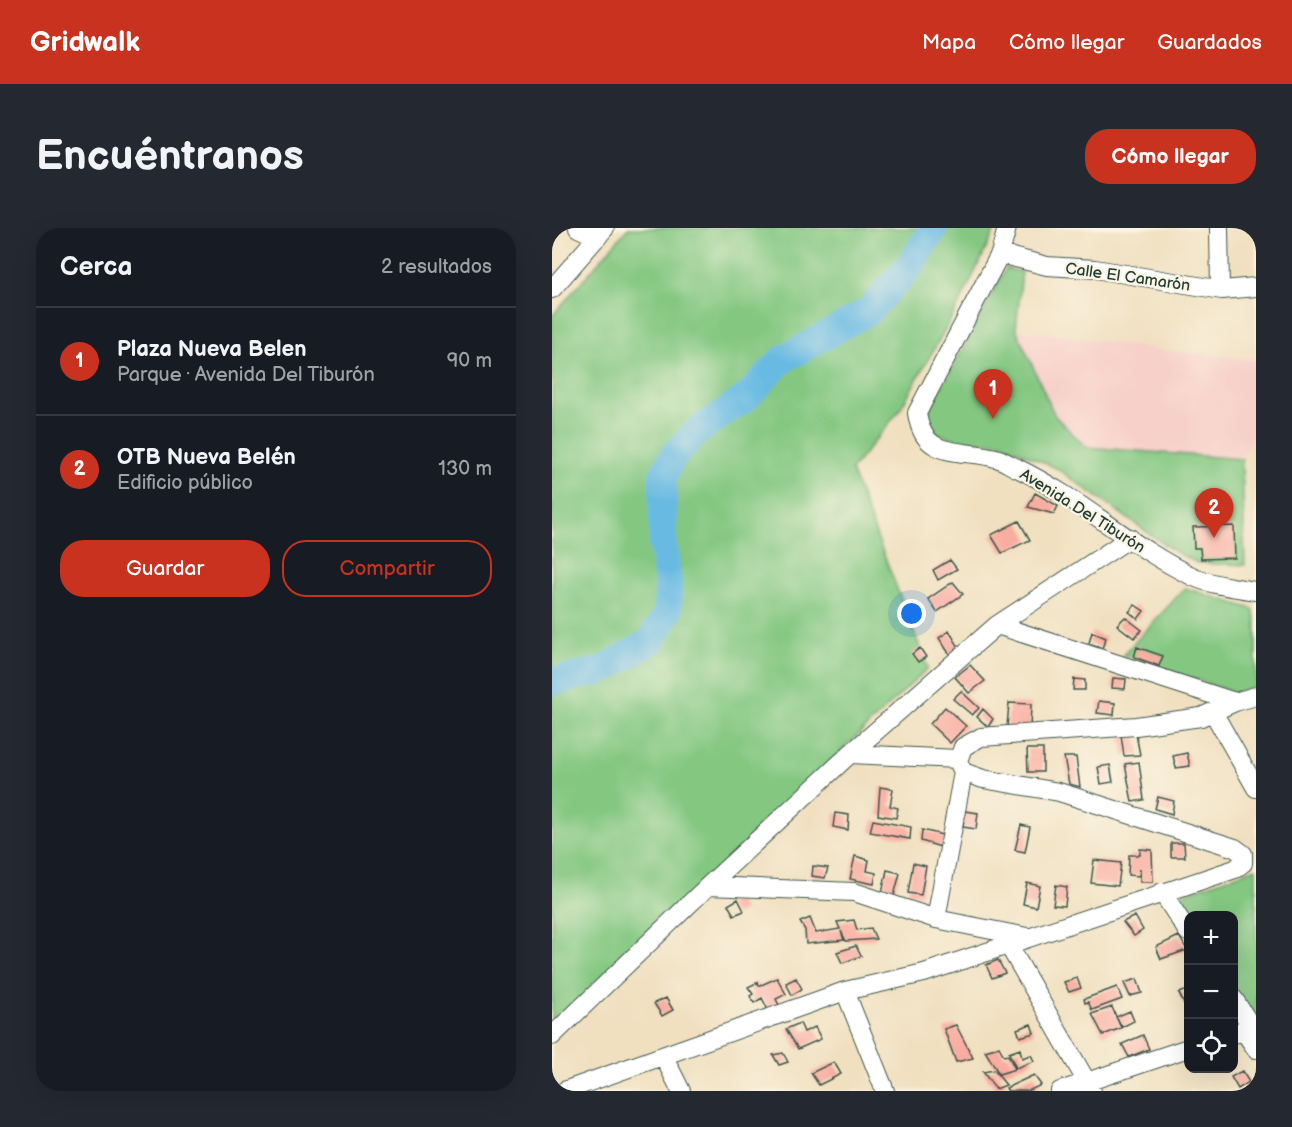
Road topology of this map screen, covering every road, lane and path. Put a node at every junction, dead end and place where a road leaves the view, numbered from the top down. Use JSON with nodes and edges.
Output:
{"nodes":[{"id":1,"x":578,"y":228,"type":"edge"},
{"id":2,"x":1007,"y":228,"type":"edge"},
{"id":3,"x":1219,"y":228,"type":"edge"},
{"id":4,"x":602,"y":232,"type":"edge"},
{"id":5,"x":1000,"y":254,"type":"junction"},
{"id":6,"x":1256,"y":287,"type":"edge"},
{"id":7,"x":552,"y":289,"type":"edge"},
{"id":8,"x":1220,"y":289,"type":"junction"},
{"id":9,"x":1130,"y":538,"type":"junction"},
{"id":10,"x":1256,"y":591,"type":"edge"},
{"id":11,"x":997,"y":625,"type":"junction"},
{"id":12,"x":1256,"y":696,"type":"edge"},
{"id":13,"x":1235,"y":702,"type":"junction"},
{"id":14,"x":1213,"y":712,"type":"junction"},
{"id":15,"x":850,"y":754,"type":"junction"},
{"id":16,"x":961,"y":766,"type":"junction"},
{"id":17,"x":1256,"y":788,"type":"edge"},
{"id":18,"x":708,"y":886,"type":"junction"},
{"id":19,"x":1162,"y":892,"type":"junction"},
{"id":20,"x":936,"y":919,"type":"junction"},
{"id":21,"x":1184,"y":926,"type":"edge"},
{"id":22,"x":1027,"y":937,"type":"junction"},
{"id":23,"x":1008,"y":944,"type":"junction"},
{"id":24,"x":845,"y":991,"type":"junction"},
{"id":25,"x":1238,"y":1010,"type":"edge"},
{"id":26,"x":1246,"y":1028,"type":"edge"},
{"id":27,"x":552,"y":1036,"type":"edge"},
{"id":28,"x":1256,"y":1049,"type":"edge"},
{"id":29,"x":1184,"y":1050,"type":"edge"},
{"id":30,"x":664,"y":1057,"type":"junction"},
{"id":31,"x":1089,"y":1086,"type":"edge"},
{"id":32,"x":564,"y":1091,"type":"edge"},
{"id":33,"x":681,"y":1091,"type":"edge"},
{"id":34,"x":885,"y":1091,"type":"edge"},
{"id":35,"x":1060,"y":1091,"type":"edge"}],
"edges":[{"from":1,"to":4,"type":"street"},
{"from":2,"to":5,"type":"street","name":"Avenida Del Tiburón"},
{"from":3,"to":8,"type":"street"},
{"from":4,"to":7,"type":"street"},
{"from":5,"to":8,"type":"street","name":"Calle El Camarón"},
{"from":5,"to":9,"type":"street","name":"Avenida Del Tiburón"},
{"from":6,"to":8,"type":"street","name":"Calle El Camarón"},
{"from":9,"to":10,"type":"street","name":"Avenida Del Tiburón"},
{"from":9,"to":11,"type":"street"},
{"from":11,"to":13,"type":"street"},
{"from":11,"to":15,"type":"street"},
{"from":12,"to":13,"type":"street"},
{"from":13,"to":14,"type":"street"},
{"from":14,"to":16,"type":"street"},
{"from":14,"to":17,"type":"street"},
{"from":15,"to":16,"type":"street"},
{"from":15,"to":18,"type":"street"},
{"from":16,"to":19,"type":"street"},
{"from":16,"to":20,"type":"street"},
{"from":18,"to":20,"type":"street"},
{"from":18,"to":27,"type":"street"},
{"from":19,"to":21,"type":"street"},
{"from":19,"to":22,"type":"street"},
{"from":20,"to":22,"type":"street"},
{"from":22,"to":23,"type":"street"},
{"from":23,"to":24,"type":"street"},
{"from":23,"to":31,"type":"street"},
{"from":24,"to":30,"type":"street"},
{"from":24,"to":34,"type":"street"},
{"from":25,"to":26,"type":"street"},
{"from":26,"to":28,"type":"street"},
{"from":29,"to":31,"type":"street"},
{"from":30,"to":32,"type":"street"},
{"from":30,"to":33,"type":"street"},
{"from":31,"to":35,"type":"street"}]}
